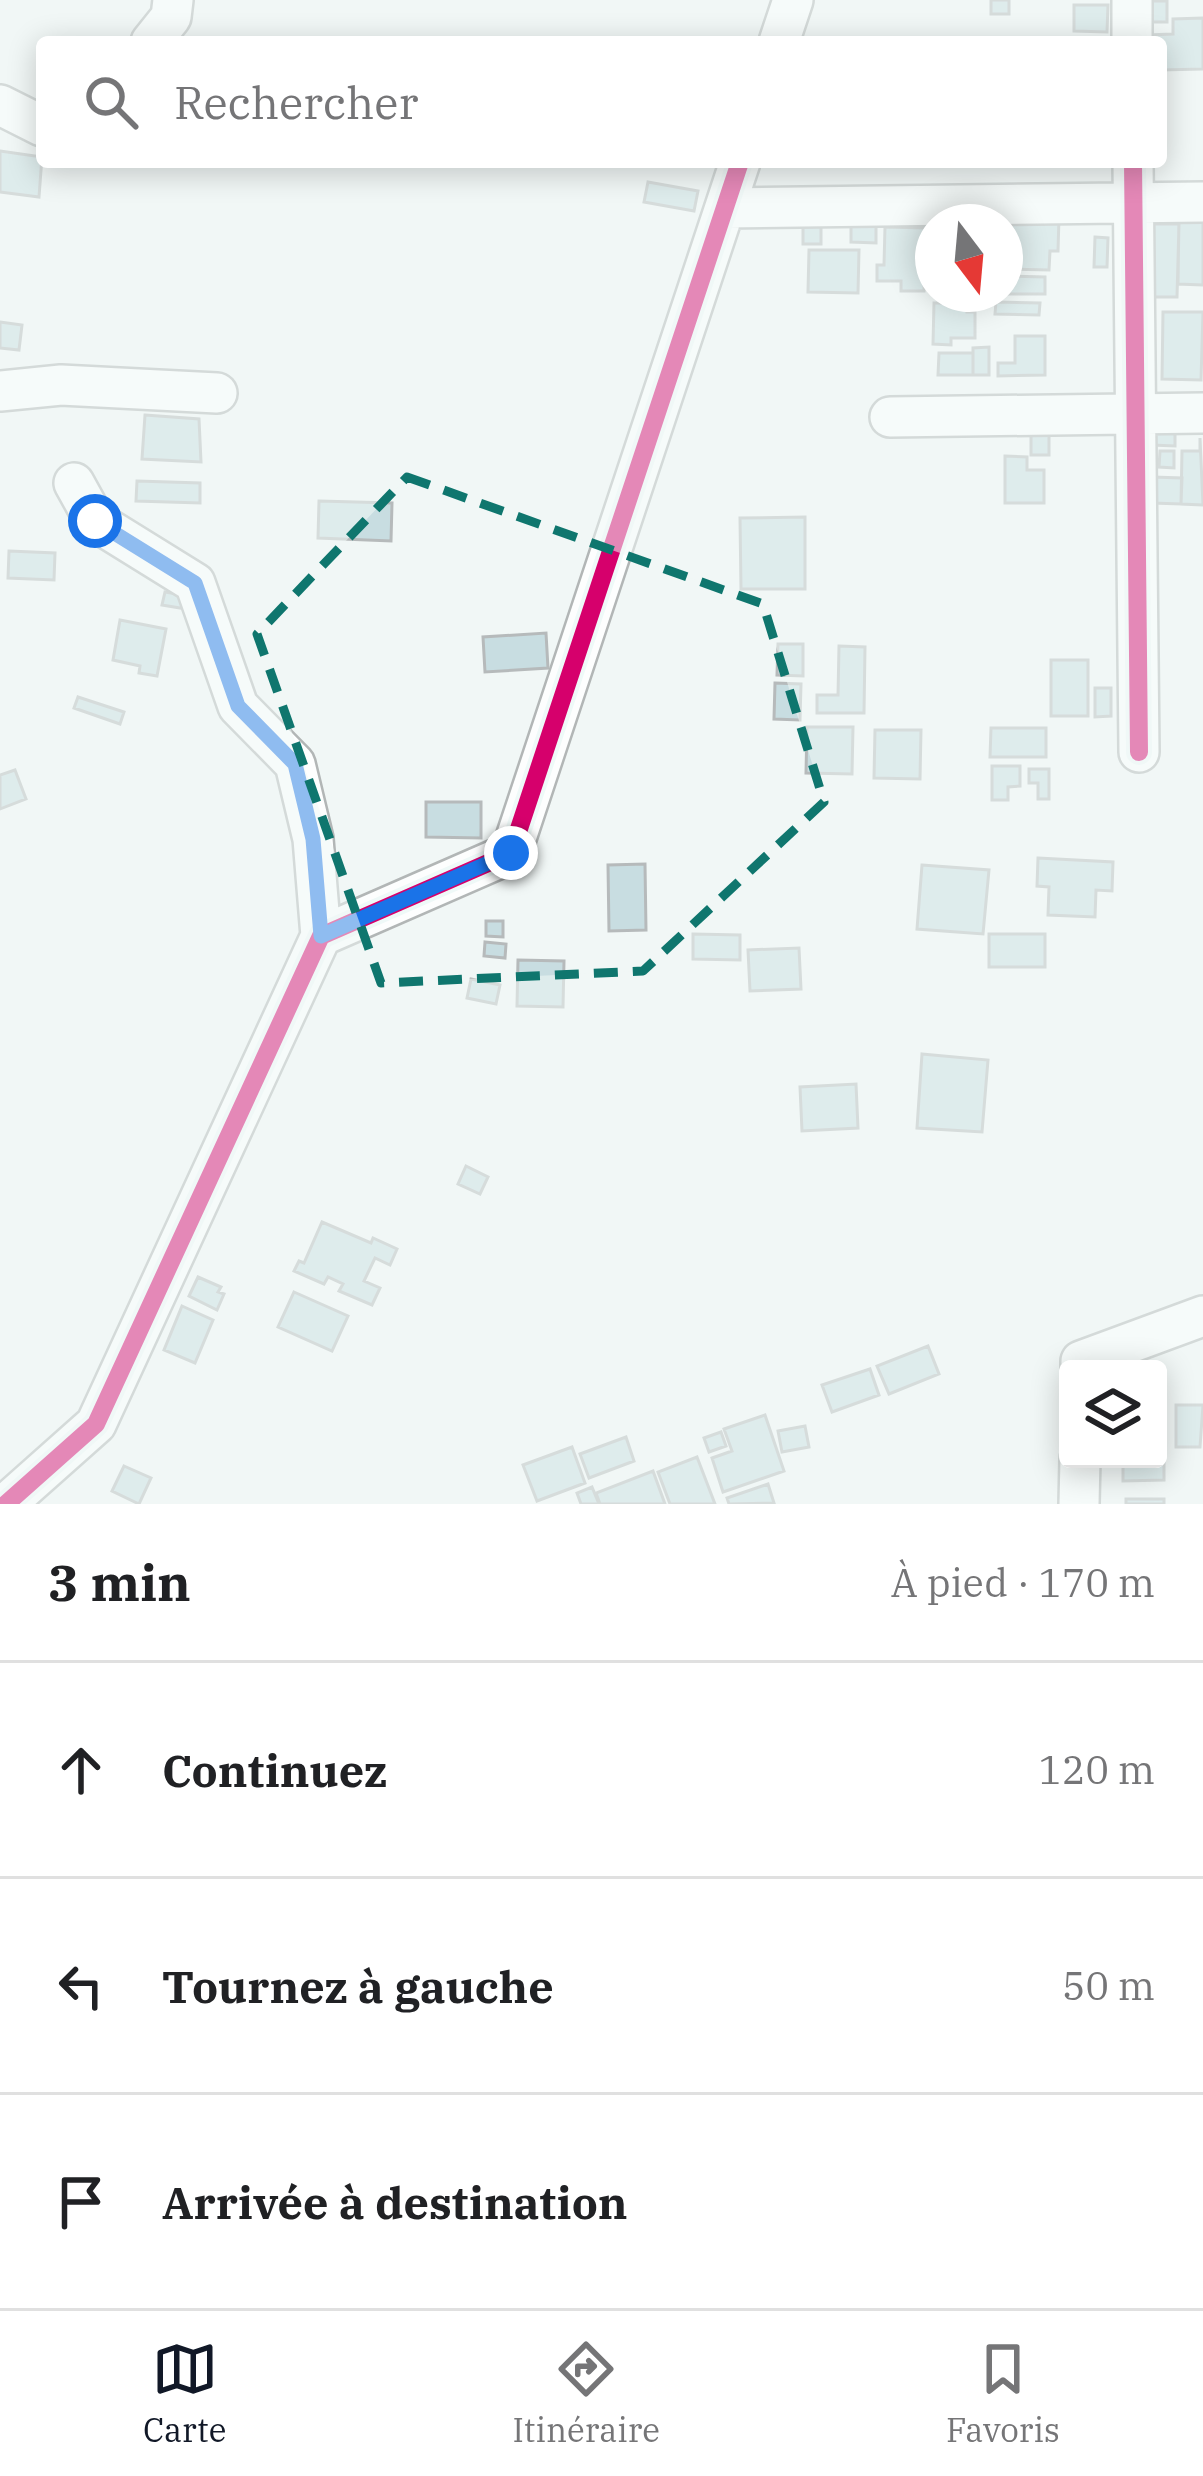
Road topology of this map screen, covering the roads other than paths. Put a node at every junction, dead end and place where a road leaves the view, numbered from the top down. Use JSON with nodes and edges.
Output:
{"nodes":[{"id":1,"x":173,"y":0,"type":"edge"},
{"id":2,"x":793,"y":0,"type":"edge"},
{"id":3,"x":1132,"y":0,"type":"edge"},
{"id":4,"x":157,"y":36,"type":"edge"},
{"id":5,"x":781,"y":36,"type":"edge"},
{"id":6,"x":1132,"y":36,"type":"edge"},
{"id":7,"x":0,"y":105,"type":"edge"},
{"id":8,"x":36,"y":123,"type":"edge"},
{"id":9,"x":738,"y":168,"type":"edge"},
{"id":10,"x":1133,"y":168,"type":"edge"},
{"id":11,"x":1133,"y":202,"type":"junction"},
{"id":12,"x":1203,"y":202,"type":"edge"},
{"id":13,"x":725,"y":208,"type":"junction"},
{"id":14,"x":0,"y":391,"type":"edge"},
{"id":15,"x":217,"y":393,"type":"dead end"},
{"id":16,"x":1203,"y":413,"type":"edge"},
{"id":17,"x":1136,"y":414,"type":"junction"},
{"id":18,"x":890,"y":417,"type":"dead end"},
{"id":19,"x":74,"y":483,"type":"dead end"},
{"id":20,"x":1139,"y":752,"type":"dead end"},
{"id":21,"x":321,"y":936,"type":"junction"},
{"id":22,"x":1203,"y":1316,"type":"edge"},
{"id":23,"x":1084,"y":1360,"type":"edge"},
{"id":24,"x":1080,"y":1468,"type":"edge"},
{"id":25,"x":7,"y":1504,"type":"edge"},
{"id":26,"x":1079,"y":1504,"type":"edge"}],
"edges":[{"from":1,"to":4,"type":"street"},
{"from":2,"to":5,"type":"street"},
{"from":3,"to":6,"type":"street"},
{"from":7,"to":8,"type":"street"},
{"from":9,"to":13,"type":"street"},
{"from":10,"to":11,"type":"street"},
{"from":11,"to":12,"type":"street"},
{"from":11,"to":13,"type":"street"},
{"from":11,"to":17,"type":"street"},
{"from":13,"to":21,"type":"street"},
{"from":14,"to":15,"type":"street"},
{"from":16,"to":17,"type":"street"},
{"from":17,"to":18,"type":"street"},
{"from":17,"to":20,"type":"street"},
{"from":19,"to":21,"type":"street"},
{"from":21,"to":25,"type":"street"},
{"from":22,"to":23,"type":"street"},
{"from":24,"to":26,"type":"street"}]}
